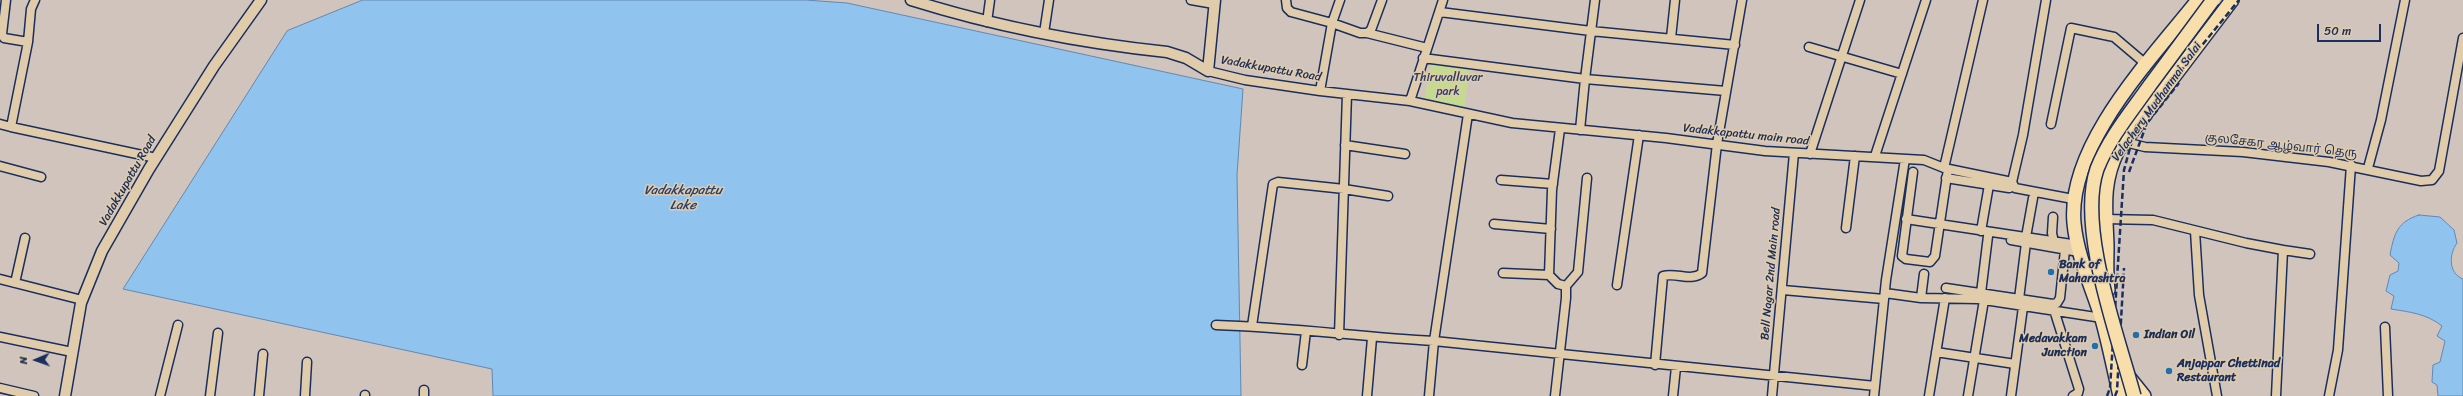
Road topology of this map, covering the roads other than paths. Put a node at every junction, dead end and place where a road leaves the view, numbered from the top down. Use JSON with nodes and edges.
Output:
{"nodes":[{"id":1,"x":6,"y":0,"type":"edge"},
{"id":2,"x":36,"y":0,"type":"edge"},
{"id":3,"x":259,"y":0,"type":"edge"},
{"id":4,"x":911,"y":0,"type":"edge"},
{"id":5,"x":990,"y":0,"type":"edge"},
{"id":6,"x":1049,"y":0,"type":"edge"},
{"id":7,"x":1190,"y":0,"type":"edge"},
{"id":8,"x":1286,"y":0,"type":"edge"},
{"id":9,"x":1340,"y":0,"type":"edge"},
{"id":10,"x":1382,"y":0,"type":"edge"},
{"id":11,"x":1443,"y":0,"type":"edge"},
{"id":12,"x":1595,"y":0,"type":"edge"},
{"id":13,"x":1675,"y":0,"type":"edge"},
{"id":14,"x":1742,"y":0,"type":"edge"},
{"id":15,"x":1860,"y":0,"type":"edge"},
{"id":16,"x":1926,"y":0,"type":"edge"},
{"id":17,"x":1984,"y":0,"type":"edge"},
{"id":18,"x":2046,"y":0,"type":"edge"},
{"id":19,"x":2198,"y":0,"type":"edge"},
{"id":20,"x":2213,"y":0,"type":"edge"},
{"id":21,"x":2232,"y":0,"type":"edge"},
{"id":22,"x":2405,"y":0,"type":"edge"},
{"id":23,"x":1214,"y":2,"type":"edge"},
{"id":24,"x":1440,"y":12,"type":"junction"},
{"id":25,"x":987,"y":22,"type":"junction"},
{"id":26,"x":1332,"y":23,"type":"junction"},
{"id":27,"x":1591,"y":31,"type":"junction"},
{"id":28,"x":1044,"y":33,"type":"junction"},
{"id":29,"x":1368,"y":33,"type":"junction"},
{"id":30,"x":1671,"y":38,"type":"junction"},
{"id":31,"x":2463,"y":38,"type":"edge"},
{"id":32,"x":28,"y":42,"type":"junction"},
{"id":33,"x":1735,"y":45,"type":"junction"},
{"id":34,"x":1809,"y":47,"type":"dead end"},
{"id":35,"x":1427,"y":48,"type":"junction"},
{"id":36,"x":1841,"y":57,"type":"junction"},
{"id":37,"x":1423,"y":58,"type":"junction"},
{"id":38,"x":2147,"y":65,"type":"junction"},
{"id":39,"x":1208,"y":71,"type":"junction"},
{"id":40,"x":1902,"y":74,"type":"junction"},
{"id":41,"x":1585,"y":79,"type":"junction"},
{"id":42,"x":1320,"y":91,"type":"junction"},
{"id":43,"x":1726,"y":92,"type":"junction"},
{"id":44,"x":1347,"y":94,"type":"junction"},
{"id":45,"x":1410,"y":101,"type":"junction"},
{"id":46,"x":1468,"y":114,"type":"junction"},
{"id":47,"x":0,"y":124,"type":"edge"},
{"id":48,"x":2051,"y":124,"type":"dead end"},
{"id":49,"x":12,"y":127,"type":"junction"},
{"id":50,"x":1560,"y":129,"type":"junction"},
{"id":51,"x":1580,"y":130,"type":"junction"},
{"id":52,"x":1639,"y":136,"type":"junction"},
{"id":53,"x":2125,"y":142,"type":"junction"},
{"id":54,"x":1717,"y":144,"type":"junction"},
{"id":55,"x":1345,"y":145,"type":"junction"},
{"id":56,"x":1794,"y":153,"type":"junction"},
{"id":57,"x":1405,"y":154,"type":"dead end"},
{"id":58,"x":1810,"y":154,"type":"junction"},
{"id":59,"x":1855,"y":156,"type":"junction"},
{"id":60,"x":1875,"y":156,"type":"junction"},
{"id":61,"x":156,"y":158,"type":"junction"},
{"id":62,"x":1905,"y":159,"type":"junction"},
{"id":63,"x":2084,"y":160,"type":"junction"},
{"id":64,"x":2351,"y":165,"type":"junction"},
{"id":65,"x":0,"y":166,"type":"edge"},
{"id":66,"x":1946,"y":168,"type":"junction"},
{"id":67,"x":2109,"y":168,"type":"junction"},
{"id":68,"x":2368,"y":168,"type":"junction"},
{"id":69,"x":1913,"y":172,"type":"dead end"},
{"id":70,"x":41,"y":177,"type":"dead end"},
{"id":71,"x":1587,"y":178,"type":"dead end"},
{"id":72,"x":1946,"y":178,"type":"junction"},
{"id":73,"x":1502,"y":180,"type":"dead end"},
{"id":74,"x":1553,"y":184,"type":"junction"},
{"id":75,"x":1989,"y":184,"type":"junction"},
{"id":76,"x":2010,"y":185,"type":"junction"},
{"id":77,"x":1344,"y":189,"type":"junction"},
{"id":78,"x":1388,"y":196,"type":"dead end"},
{"id":79,"x":2033,"y":198,"type":"dead end"},
{"id":80,"x":2074,"y":199,"type":"junction"},
{"id":81,"x":2053,"y":217,"type":"dead end"},
{"id":82,"x":1906,"y":219,"type":"junction"},
{"id":83,"x":2105,"y":220,"type":"junction"},
{"id":84,"x":1494,"y":224,"type":"dead end"},
{"id":85,"x":1939,"y":224,"type":"junction"},
{"id":86,"x":1846,"y":228,"type":"dead end"},
{"id":87,"x":1550,"y":229,"type":"junction"},
{"id":88,"x":1949,"y":229,"type":"dead end"},
{"id":89,"x":1981,"y":230,"type":"junction"},
{"id":90,"x":2195,"y":231,"type":"junction"},
{"id":91,"x":1988,"y":236,"type":"junction"},
{"id":92,"x":25,"y":238,"type":"dead end"},
{"id":93,"x":2026,"y":240,"type":"junction"},
{"id":94,"x":2054,"y":242,"type":"junction"},
{"id":95,"x":2078,"y":249,"type":"junction"},
{"id":96,"x":2065,"y":250,"type":"junction"},
{"id":97,"x":2283,"y":250,"type":"junction"},
{"id":98,"x":2310,"y":254,"type":"dead end"},
{"id":99,"x":1503,"y":272,"type":"dead end"},
{"id":100,"x":1924,"y":274,"type":"dead end"},
{"id":101,"x":1549,"y":275,"type":"junction"},
{"id":102,"x":0,"y":279,"type":"edge"},
{"id":103,"x":15,"y":283,"type":"junction"},
{"id":104,"x":1617,"y":285,"type":"dead end"},
{"id":105,"x":1566,"y":286,"type":"junction"},
{"id":106,"x":1946,"y":288,"type":"dead end"},
{"id":107,"x":1783,"y":290,"type":"junction"},
{"id":108,"x":1885,"y":296,"type":"junction"},
{"id":109,"x":1982,"y":296,"type":"junction"},
{"id":110,"x":1921,"y":298,"type":"junction"},
{"id":111,"x":1945,"y":298,"type":"junction"},
{"id":112,"x":82,"y":300,"type":"junction"},
{"id":113,"x":2021,"y":303,"type":"junction"},
{"id":114,"x":2055,"y":313,"type":"junction"},
{"id":115,"x":2102,"y":318,"type":"junction"},
{"id":116,"x":178,"y":325,"type":"dead end"},
{"id":117,"x":1216,"y":325,"type":"dead end"},
{"id":118,"x":1252,"y":326,"type":"junction"},
{"id":119,"x":2385,"y":327,"type":"dead end"},
{"id":120,"x":1306,"y":331,"type":"junction"},
{"id":121,"x":218,"y":333,"type":"dead end"},
{"id":122,"x":1339,"y":335,"type":"junction"},
{"id":123,"x":0,"y":337,"type":"edge"},
{"id":124,"x":1372,"y":338,"type":"junction"},
{"id":125,"x":1434,"y":341,"type":"junction"},
{"id":126,"x":2110,"y":348,"type":"junction"},
{"id":127,"x":72,"y":352,"type":"junction"},
{"id":128,"x":1560,"y":352,"type":"junction"},
{"id":129,"x":1936,"y":352,"type":"junction"},
{"id":130,"x":263,"y":354,"type":"dead end"},
{"id":131,"x":1974,"y":357,"type":"junction"},
{"id":132,"x":307,"y":362,"type":"dead end"},
{"id":133,"x":2015,"y":364,"type":"junction"},
{"id":134,"x":1302,"y":365,"type":"dead end"},
{"id":135,"x":1656,"y":365,"type":"junction"},
{"id":136,"x":1676,"y":367,"type":"junction"},
{"id":137,"x":1773,"y":377,"type":"junction"},
{"id":138,"x":1875,"y":386,"type":"junction"},
{"id":139,"x":0,"y":388,"type":"edge"},
{"id":140,"x":34,"y":396,"type":"edge"},
{"id":141,"x":65,"y":396,"type":"edge"},
{"id":142,"x":160,"y":396,"type":"edge"},
{"id":143,"x":210,"y":396,"type":"edge"},
{"id":144,"x":259,"y":396,"type":"edge"},
{"id":145,"x":305,"y":396,"type":"edge"},
{"id":146,"x":1367,"y":396,"type":"edge"},
{"id":147,"x":1429,"y":396,"type":"edge"},
{"id":148,"x":1555,"y":396,"type":"edge"},
{"id":149,"x":1673,"y":396,"type":"edge"},
{"id":150,"x":1772,"y":396,"type":"edge"},
{"id":151,"x":1874,"y":396,"type":"edge"},
{"id":152,"x":1929,"y":396,"type":"edge"},
{"id":153,"x":1968,"y":396,"type":"edge"},
{"id":154,"x":2011,"y":396,"type":"edge"},
{"id":155,"x":2073,"y":396,"type":"edge"},
{"id":156,"x":2111,"y":396,"type":"edge"},
{"id":157,"x":2120,"y":396,"type":"edge"},
{"id":158,"x":2134,"y":396,"type":"edge"},
{"id":159,"x":2144,"y":396,"type":"edge"},
{"id":160,"x":2217,"y":396,"type":"edge"},
{"id":161,"x":2276,"y":396,"type":"edge"},
{"id":162,"x":2329,"y":396,"type":"edge"},
{"id":163,"x":2388,"y":396,"type":"edge"}],
"edges":[{"from":1,"to":32,"type":"street"},
{"from":2,"to":32,"type":"street"},
{"from":3,"to":61,"type":"street","name":"Vadakkupattu Road"},
{"from":4,"to":25,"type":"street","name":"Vadakkupattu Road"},
{"from":5,"to":25,"type":"street"},
{"from":6,"to":28,"type":"street"},
{"from":7,"to":23,"type":"street"},
{"from":8,"to":26,"type":"street"},
{"from":9,"to":26,"type":"street"},
{"from":10,"to":29,"type":"street"},
{"from":11,"to":24,"type":"street"},
{"from":12,"to":27,"type":"street"},
{"from":13,"to":30,"type":"street"},
{"from":14,"to":33,"type":"street"},
{"from":15,"to":36,"type":"street"},
{"from":16,"to":40,"type":"street"},
{"from":17,"to":66,"type":"street"},
{"from":18,"to":76,"type":"street"},
{"from":19,"to":38,"type":"main road"},
{"from":20,"to":158,"type":"main road","bridge":true},
{"from":21,"to":53,"type":"main road","name":"Velachery Mudhanmai Salai"},
{"from":22,"to":68,"type":"street"},
{"from":23,"to":39,"type":"street"},
{"from":24,"to":27,"type":"street"},
{"from":24,"to":35,"type":"street"},
{"from":25,"to":28,"type":"street","name":"Vadakkupattu Road"},
{"from":26,"to":29,"type":"street"},
{"from":26,"to":42,"type":"street"},
{"from":27,"to":30,"type":"street"},
{"from":27,"to":41,"type":"street"},
{"from":28,"to":39,"type":"street","name":"Vadakkupattu Road"},
{"from":29,"to":35,"type":"street"},
{"from":30,"to":33,"type":"street"},
{"from":31,"to":68,"type":"street","name":"குலசேகர ஆழ்வார் தெரு"},
{"from":32,"to":49,"type":"street"},
{"from":33,"to":43,"type":"street"},
{"from":34,"to":36,"type":"street"},
{"from":35,"to":37,"type":"street"},
{"from":36,"to":40,"type":"street"},
{"from":36,"to":58,"type":"street"},
{"from":37,"to":41,"type":"street"},
{"from":37,"to":45,"type":"street"},
{"from":38,"to":48,"type":"street"},
{"from":38,"to":63,"type":"main road"},
{"from":39,"to":42,"type":"street","name":"Vadakkupattu Road"},
{"from":40,"to":60,"type":"street"},
{"from":41,"to":43,"type":"street"},
{"from":41,"to":51,"type":"street"},
{"from":42,"to":44,"type":"street","name":"Vadakkupattu Road"},
{"from":43,"to":54,"type":"street"},
{"from":44,"to":45,"type":"street","name":"Vadakkupattu Road"},
{"from":44,"to":55,"type":"street"},
{"from":45,"to":46,"type":"street","name":"Vadakkapattu main road"},
{"from":46,"to":50,"type":"street","name":"Vadakkapattu main road"},
{"from":46,"to":125,"type":"street"},
{"from":47,"to":49,"type":"street"},
{"from":49,"to":61,"type":"street"},
{"from":50,"to":51,"type":"street","name":"Vadakkapattu main road"},
{"from":50,"to":74,"type":"street"},
{"from":51,"to":52,"type":"street","name":"Vadakkapattu main road"},
{"from":52,"to":54,"type":"street","name":"Vadakkapattu main road"},
{"from":52,"to":104,"type":"street"},
{"from":53,"to":64,"type":"street","name":"குலசேகர ஆழ்வார் தெரு"},
{"from":53,"to":67,"type":"main road","name":"Velachery Mudhanmai Salai"},
{"from":54,"to":56,"type":"street","name":"Vadakkapattu main road"},
{"from":54,"to":135,"type":"street"},
{"from":55,"to":57,"type":"street"},
{"from":55,"to":77,"type":"street"},
{"from":56,"to":58,"type":"street","name":"Vadakkapattu main road"},
{"from":56,"to":107,"type":"street","name":"Bell Nagar 2nd Main road"},
{"from":58,"to":59,"type":"street","name":"Vadakkapattu main road"},
{"from":59,"to":60,"type":"street","name":"Vadakkapattu main road"},
{"from":59,"to":86,"type":"street"},
{"from":60,"to":62,"type":"street","name":"Vadakkapattu main road"},
{"from":61,"to":112,"type":"street","name":"Vadakkupattu Road"},
{"from":62,"to":66,"type":"street","name":"Vadakkapattu main road"},
{"from":62,"to":108,"type":"street"},
{"from":63,"to":67,"type":"main road"},
{"from":63,"to":80,"type":"main road"},
{"from":64,"to":68,"type":"street","name":"குலசேகர ஆழ்வார் தெரு"},
{"from":64,"to":162,"type":"street"},
{"from":65,"to":70,"type":"street"},
{"from":66,"to":72,"type":"street"},
{"from":66,"to":76,"type":"street","name":"Vadakkapattu main road"},
{"from":67,"to":83,"type":"main road","name":"Velachery Mudhanmai Salai"},
{"from":69,"to":82,"type":"street"},
{"from":71,"to":105,"type":"street"},
{"from":72,"to":75,"type":"street"},
{"from":72,"to":85,"type":"street"},
{"from":73,"to":74,"type":"street"},
{"from":74,"to":87,"type":"street"},
{"from":75,"to":76,"type":"street"},
{"from":75,"to":89,"type":"street"},
{"from":76,"to":80,"type":"street","name":"Vadakkapattu main road"},
{"from":77,"to":78,"type":"street"},
{"from":77,"to":118,"type":"street"},
{"from":77,"to":122,"type":"street"},
{"from":79,"to":93,"type":"street"},
{"from":80,"to":95,"type":"main road"},
{"from":81,"to":94,"type":"street"},
{"from":82,"to":85,"type":"street"},
{"from":82,"to":85,"type":"street"},
{"from":83,"to":90,"type":"street"},
{"from":83,"to":159,"type":"main road","name":"Velachery Mudhanmai Salai"},
{"from":84,"to":87,"type":"street"},
{"from":85,"to":89,"type":"street"},
{"from":87,"to":101,"type":"street"},
{"from":88,"to":91,"type":"street"},
{"from":89,"to":93,"type":"street"},
{"from":90,"to":97,"type":"street"},
{"from":90,"to":160,"type":"street"},
{"from":91,"to":93,"type":"street"},
{"from":91,"to":109,"type":"street"},
{"from":92,"to":103,"type":"street"},
{"from":93,"to":94,"type":"street"},
{"from":93,"to":96,"type":"street"},
{"from":93,"to":113,"type":"street"},
{"from":94,"to":95,"type":"street"},
{"from":95,"to":96,"type":"street"},
{"from":95,"to":115,"type":"main road"},
{"from":96,"to":113,"type":"street"},
{"from":97,"to":98,"type":"street"},
{"from":97,"to":161,"type":"street"},
{"from":99,"to":101,"type":"street"},
{"from":100,"to":110,"type":"street"},
{"from":101,"to":105,"type":"street"},
{"from":102,"to":103,"type":"street"},
{"from":103,"to":112,"type":"street"},
{"from":105,"to":128,"type":"street"},
{"from":106,"to":109,"type":"street"},
{"from":107,"to":108,"type":"street"},
{"from":107,"to":137,"type":"street","name":"Bell Nagar 2nd Main road"},
{"from":108,"to":110,"type":"street"},
{"from":108,"to":138,"type":"street"},
{"from":109,"to":111,"type":"street"},
{"from":109,"to":113,"type":"street"},
{"from":109,"to":131,"type":"street"},
{"from":110,"to":111,"type":"street"},
{"from":111,"to":129,"type":"street"},
{"from":112,"to":127,"type":"street","name":"Vadakkupattu Road"},
{"from":113,"to":114,"type":"street"},
{"from":113,"to":133,"type":"street"},
{"from":114,"to":115,"type":"street"},
{"from":114,"to":155,"type":"street"},
{"from":115,"to":126,"type":"main road"},
{"from":116,"to":142,"type":"street"},
{"from":117,"to":118,"type":"street"},
{"from":118,"to":120,"type":"street"},
{"from":119,"to":163,"type":"street"},
{"from":120,"to":122,"type":"street"},
{"from":120,"to":134,"type":"street"},
{"from":121,"to":143,"type":"street"},
{"from":122,"to":124,"type":"street"},
{"from":123,"to":127,"type":"street"},
{"from":124,"to":125,"type":"street"},
{"from":124,"to":146,"type":"street"},
{"from":125,"to":128,"type":"street"},
{"from":125,"to":147,"type":"street"},
{"from":126,"to":156,"type":"main road"},
{"from":126,"to":157,"type":"main road"},
{"from":127,"to":141,"type":"street","name":"Vadakkupattu Road"},
{"from":128,"to":135,"type":"street"},
{"from":128,"to":148,"type":"street"},
{"from":129,"to":131,"type":"street"},
{"from":129,"to":152,"type":"street"},
{"from":130,"to":144,"type":"street"},
{"from":131,"to":133,"type":"street"},
{"from":131,"to":153,"type":"street"},
{"from":132,"to":145,"type":"street"},
{"from":133,"to":154,"type":"street"},
{"from":135,"to":136,"type":"street"},
{"from":136,"to":137,"type":"street"},
{"from":136,"to":149,"type":"street"},
{"from":137,"to":138,"type":"street"},
{"from":137,"to":150,"type":"street","name":"Bell Nagar 2nd Main road"},
{"from":138,"to":151,"type":"street"},
{"from":139,"to":140,"type":"street"}]}
